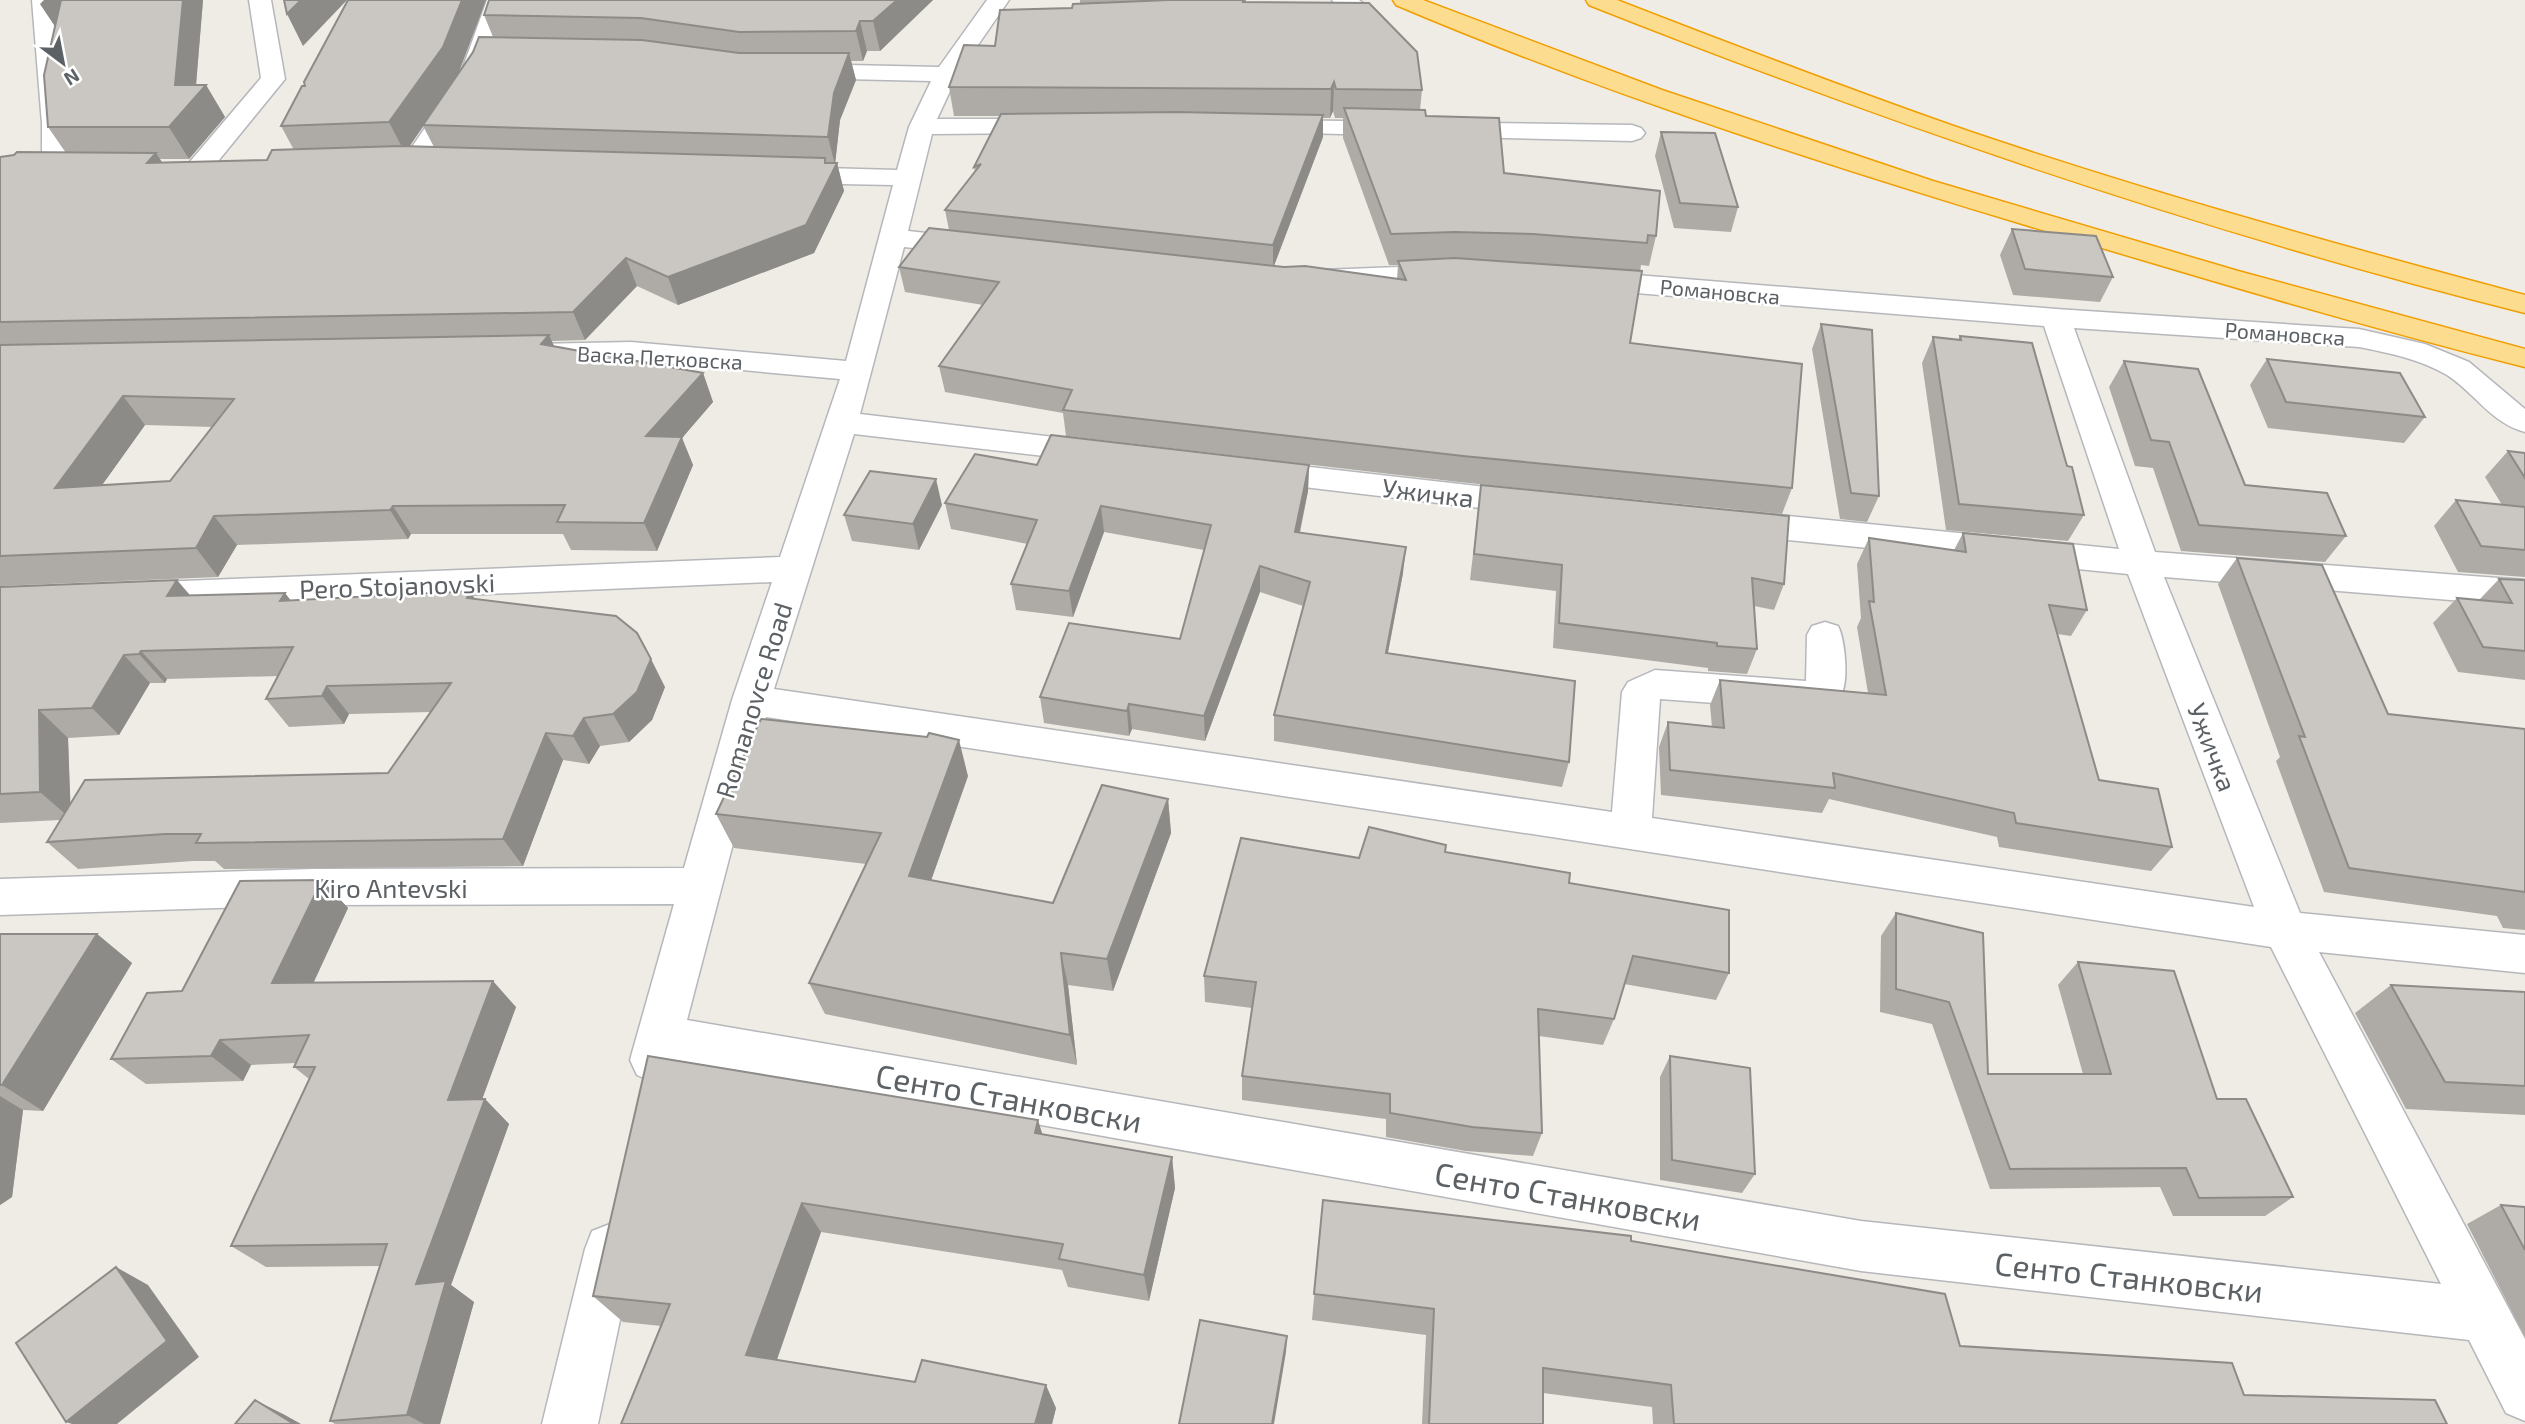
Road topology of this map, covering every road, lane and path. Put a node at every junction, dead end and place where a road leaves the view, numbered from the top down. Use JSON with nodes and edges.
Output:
{"nodes":[{"id":1,"x":43,"y":0,"type":"edge"},
{"id":2,"x":260,"y":0,"type":"edge"},
{"id":3,"x":498,"y":0,"type":"edge"},
{"id":4,"x":1343,"y":0,"type":"edge"},
{"id":5,"x":1404,"y":0,"type":"edge"},
{"id":6,"x":1597,"y":0,"type":"edge"},
{"id":7,"x":1003,"y":11,"type":"edge"},
{"id":8,"x":1306,"y":12,"type":"edge"},
{"id":9,"x":481,"y":54,"type":"junction"},
{"id":10,"x":507,"y":55,"type":"edge"},
{"id":11,"x":785,"y":71,"type":"edge"},
{"id":12,"x":946,"y":74,"type":"junction"},
{"id":13,"x":1070,"y":126,"type":"edge"},
{"id":14,"x":1247,"y":126,"type":"edge"},
{"id":15,"x":921,"y":127,"type":"junction"},
{"id":16,"x":1632,"y":133,"type":"dead end"},
{"id":17,"x":414,"y":163,"type":"junction"},
{"id":18,"x":387,"y":164,"type":"edge"},
{"id":19,"x":442,"y":164,"type":"edge"},
{"id":20,"x":27,"y":169,"type":"edge"},
{"id":21,"x":225,"y":169,"type":"edge"},
{"id":22,"x":757,"y":174,"type":"edge"},
{"id":23,"x":908,"y":178,"type":"junction"},
{"id":24,"x":892,"y":237,"type":"junction"},
{"id":25,"x":1000,"y":249,"type":"edge"},
{"id":26,"x":1477,"y":274,"type":"edge"},
{"id":27,"x":1555,"y":278,"type":"edge"},
{"id":28,"x":1296,"y":280,"type":"edge"},
{"id":29,"x":2525,"y":304,"type":"edge"},
{"id":30,"x":2056,"y":318,"type":"junction"},
{"id":31,"x":507,"y":354,"type":"edge"},
{"id":32,"x":2525,"y":358,"type":"edge"},
{"id":33,"x":858,"y":371,"type":"junction"},
{"id":34,"x":841,"y":422,"type":"junction"},
{"id":35,"x":2525,"y":422,"type":"edge"},
{"id":36,"x":1129,"y":456,"type":"edge"},
{"id":37,"x":1226,"y":468,"type":"edge"},
{"id":38,"x":1556,"y":505,"type":"edge"},
{"id":39,"x":1709,"y":520,"type":"edge"},
{"id":40,"x":2141,"y":563,"type":"junction"},
{"id":41,"x":793,"y":569,"type":"junction"},
{"id":42,"x":2525,"y":593,"type":"edge"},
{"id":43,"x":97,"y":597,"type":"edge"},
{"id":44,"x":1825,"y":635,"type":"dead end"},
{"id":45,"x":751,"y":700,"type":"junction"},
{"id":46,"x":1631,"y":832,"type":"junction"},
{"id":47,"x":698,"y":886,"type":"junction"},
{"id":48,"x":0,"y":897,"type":"edge"},
{"id":49,"x":2285,"y":930,"type":"junction"},
{"id":50,"x":2525,"y":954,"type":"edge"},
{"id":51,"x":658,"y":1036,"type":"junction"},
{"id":52,"x":643,"y":1103,"type":"edge"},
{"id":53,"x":619,"y":1210,"type":"edge"},
{"id":54,"x":2483,"y":1315,"type":"junction"},
{"id":55,"x":2525,"y":1394,"type":"edge"},
{"id":56,"x":570,"y":1424,"type":"edge"}],
"edges":[{"from":1,"to":20,"type":"street"},
{"from":2,"to":21,"type":"street"},
{"from":3,"to":9,"type":"street"},
{"from":4,"to":8,"type":"street"},
{"from":5,"to":32,"type":"highway"},
{"from":6,"to":29,"type":"highway"},
{"from":7,"to":12,"type":"street","name":"Romanovce Road"},
{"from":9,"to":10,"type":"street"},
{"from":9,"to":17,"type":"street"},
{"from":11,"to":12,"type":"street"},
{"from":12,"to":15,"type":"street","name":"Romanovce Road"},
{"from":13,"to":15,"type":"street"},
{"from":14,"to":16,"type":"street"},
{"from":15,"to":23,"type":"street","name":"Romanovce Road"},
{"from":17,"to":18,"type":"street"},
{"from":17,"to":19,"type":"street"},
{"from":22,"to":23,"type":"street"},
{"from":23,"to":24,"type":"street","name":"Romanovce Road"},
{"from":24,"to":25,"type":"street"},
{"from":24,"to":33,"type":"street","name":"Romanovce Road"},
{"from":26,"to":28,"type":"street"},
{"from":27,"to":30,"type":"street","name":"Романовска"},
{"from":30,"to":35,"type":"street","name":"Романовска"},
{"from":30,"to":40,"type":"street","name":"Ужичка"},
{"from":31,"to":33,"type":"street","name":"Васка Петковска"},
{"from":33,"to":34,"type":"street","name":"Romanovce Road"},
{"from":34,"to":36,"type":"street"},
{"from":34,"to":41,"type":"street","name":"Romanovce Road"},
{"from":37,"to":38,"type":"street","name":"Ужичка"},
{"from":39,"to":40,"type":"street"},
{"from":40,"to":42,"type":"street"},
{"from":40,"to":49,"type":"street","name":"Ужичка"},
{"from":41,"to":43,"type":"street","name":"Pero Stojanovski"},
{"from":41,"to":45,"type":"street","name":"Romanovce Road"},
{"from":44,"to":46,"type":"street"},
{"from":45,"to":46,"type":"street"},
{"from":45,"to":47,"type":"street","name":"Romanovce Road"},
{"from":46,"to":49,"type":"street"},
{"from":47,"to":48,"type":"street","name":"Kiro Antevski"},
{"from":47,"to":51,"type":"street","name":"Romanovce Road"},
{"from":49,"to":50,"type":"street"},
{"from":49,"to":54,"type":"street","name":"Ужичка"},
{"from":51,"to":52,"type":"street","name":"Romanovce Road"},
{"from":51,"to":54,"type":"street","name":"Сенто Станковски"},
{"from":53,"to":56,"type":"street"},
{"from":54,"to":55,"type":"street","name":"Ужичка"}]}
